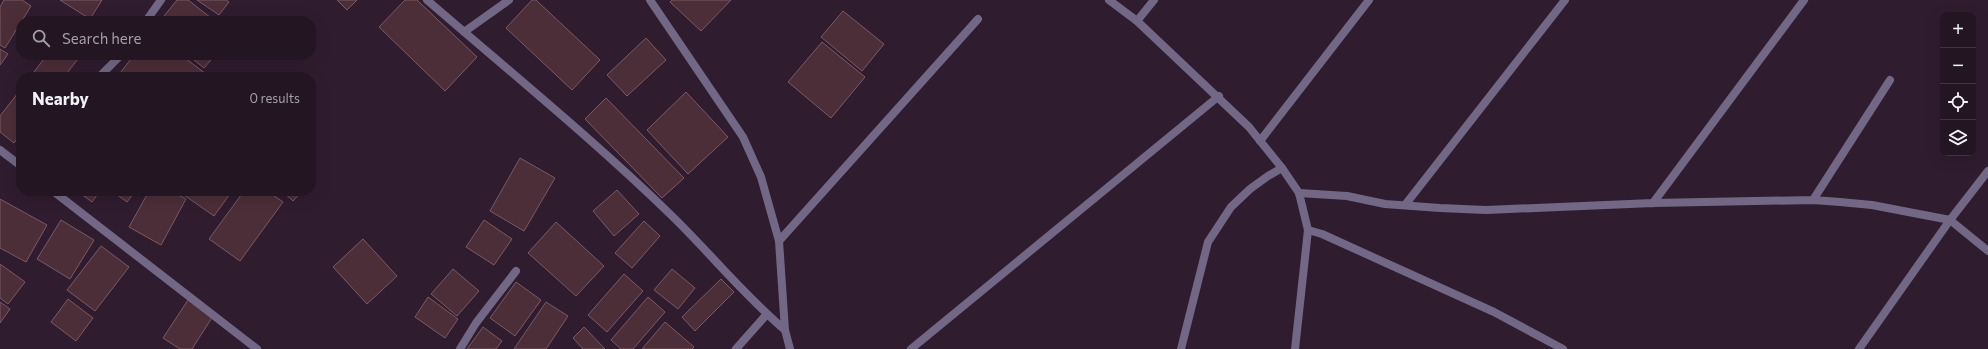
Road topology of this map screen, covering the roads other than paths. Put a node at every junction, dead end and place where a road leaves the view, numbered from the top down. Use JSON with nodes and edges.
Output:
{"nodes":[{"id":1,"x":161,"y":0,"type":"edge"},
{"id":2,"x":426,"y":0,"type":"edge"},
{"id":3,"x":509,"y":0,"type":"edge"},
{"id":4,"x":650,"y":0,"type":"edge"},
{"id":5,"x":1109,"y":0,"type":"edge"},
{"id":6,"x":1154,"y":0,"type":"edge"},
{"id":7,"x":1369,"y":0,"type":"edge"},
{"id":8,"x":1565,"y":0,"type":"edge"},
{"id":9,"x":1804,"y":0,"type":"edge"},
{"id":10,"x":150,"y":16,"type":"edge"},
{"id":11,"x":978,"y":19,"type":"dead end"},
{"id":12,"x":1137,"y":21,"type":"junction"},
{"id":13,"x":464,"y":32,"type":"junction"},
{"id":14,"x":116,"y":60,"type":"edge"},
{"id":15,"x":104,"y":72,"type":"edge"},
{"id":16,"x":1890,"y":80,"type":"dead end"},
{"id":17,"x":1219,"y":96,"type":"junction"},
{"id":18,"x":1260,"y":141,"type":"junction"},
{"id":19,"x":0,"y":150,"type":"edge"},
{"id":20,"x":16,"y":162,"type":"edge"},
{"id":21,"x":1282,"y":168,"type":"junction"},
{"id":22,"x":1988,"y":171,"type":"edge"},
{"id":23,"x":1299,"y":193,"type":"junction"},
{"id":24,"x":59,"y":196,"type":"edge"},
{"id":25,"x":1813,"y":200,"type":"junction"},
{"id":26,"x":1652,"y":203,"type":"junction"},
{"id":27,"x":1405,"y":205,"type":"junction"},
{"id":28,"x":1950,"y":220,"type":"junction"},
{"id":29,"x":1308,"y":230,"type":"junction"},
{"id":30,"x":779,"y":242,"type":"junction"},
{"id":31,"x":1988,"y":251,"type":"edge"},
{"id":32,"x":516,"y":271,"type":"dead end"},
{"id":33,"x":767,"y":314,"type":"junction"},
{"id":34,"x":785,"y":330,"type":"junction"},
{"id":35,"x":257,"y":349,"type":"edge"},
{"id":36,"x":460,"y":349,"type":"edge"},
{"id":37,"x":736,"y":349,"type":"edge"},
{"id":38,"x":790,"y":349,"type":"edge"},
{"id":39,"x":910,"y":349,"type":"edge"},
{"id":40,"x":1181,"y":349,"type":"edge"},
{"id":41,"x":1295,"y":349,"type":"edge"},
{"id":42,"x":1563,"y":349,"type":"edge"},
{"id":43,"x":1859,"y":349,"type":"edge"}],
"edges":[{"from":1,"to":10,"type":"street"},
{"from":2,"to":13,"type":"street"},
{"from":3,"to":13,"type":"street"},
{"from":4,"to":30,"type":"street"},
{"from":5,"to":12,"type":"street"},
{"from":6,"to":12,"type":"street"},
{"from":7,"to":18,"type":"street"},
{"from":8,"to":27,"type":"street"},
{"from":9,"to":26,"type":"street"},
{"from":11,"to":30,"type":"street"},
{"from":12,"to":17,"type":"street"},
{"from":13,"to":33,"type":"street"},
{"from":14,"to":15,"type":"street"},
{"from":16,"to":25,"type":"street"},
{"from":17,"to":18,"type":"street"},
{"from":17,"to":39,"type":"street"},
{"from":18,"to":21,"type":"street"},
{"from":19,"to":20,"type":"street"},
{"from":21,"to":23,"type":"street"},
{"from":21,"to":40,"type":"street"},
{"from":22,"to":28,"type":"street"},
{"from":23,"to":27,"type":"street"},
{"from":23,"to":29,"type":"street"},
{"from":24,"to":35,"type":"street"},
{"from":25,"to":26,"type":"street"},
{"from":25,"to":28,"type":"street"},
{"from":26,"to":27,"type":"street"},
{"from":28,"to":31,"type":"street"},
{"from":28,"to":43,"type":"street"},
{"from":29,"to":41,"type":"street"},
{"from":29,"to":42,"type":"street"},
{"from":30,"to":34,"type":"street"},
{"from":32,"to":36,"type":"street"},
{"from":33,"to":34,"type":"street"},
{"from":33,"to":37,"type":"street"},
{"from":34,"to":38,"type":"street"}]}
